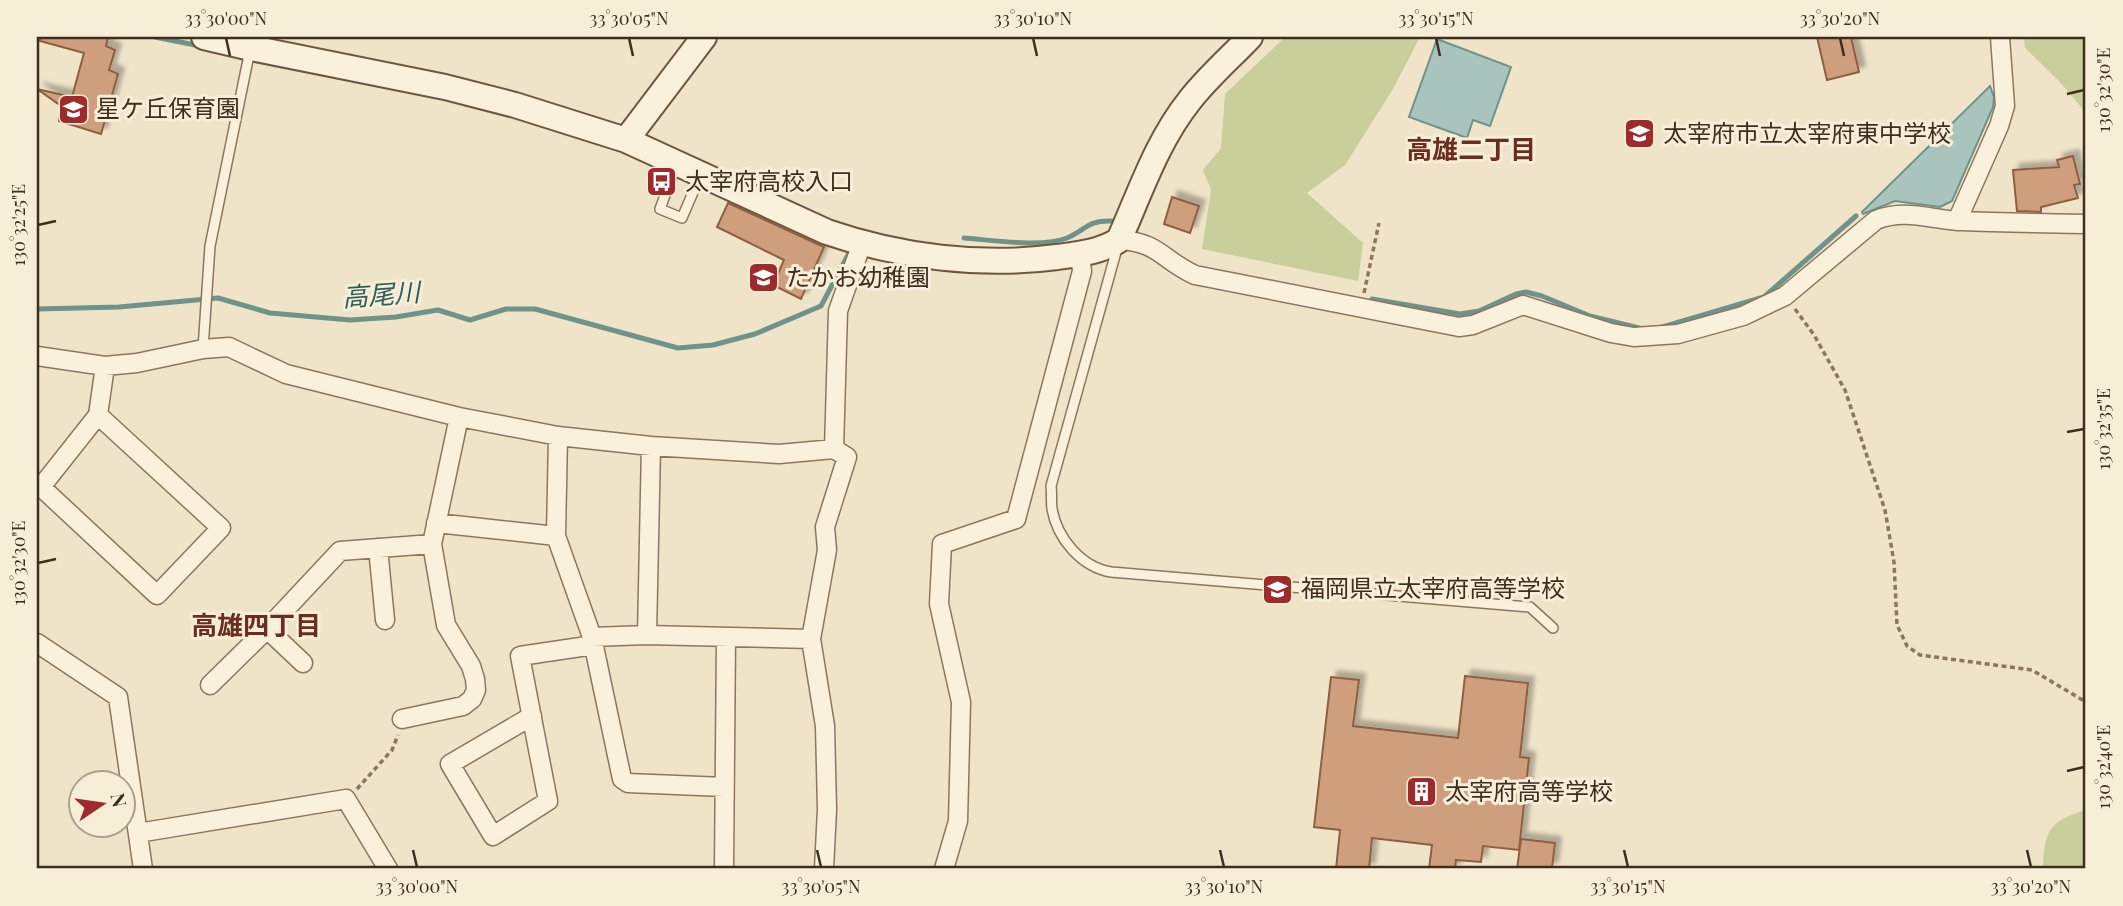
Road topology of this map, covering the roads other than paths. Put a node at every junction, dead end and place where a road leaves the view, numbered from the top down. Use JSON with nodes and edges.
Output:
{"nodes":[{"id":1,"x":205,"y":37,"type":"edge"},
{"id":2,"x":704,"y":37,"type":"edge"},
{"id":3,"x":1250,"y":37,"type":"edge"},
{"id":4,"x":2000,"y":37,"type":"edge"},
{"id":5,"x":251,"y":48,"type":"junction"},
{"id":6,"x":626,"y":140,"type":"junction"},
{"id":7,"x":676,"y":163,"type":"junction"},
{"id":8,"x":700,"y":174,"type":"junction"},
{"id":9,"x":1957,"y":221,"type":"junction"},
{"id":10,"x":2086,"y":224,"type":"edge"},
{"id":11,"x":1119,"y":240,"type":"junction"},
{"id":12,"x":862,"y":243,"type":"junction"},
{"id":13,"x":1080,"y":254,"type":"junction"},
{"id":14,"x":203,"y":349,"type":"junction"},
{"id":15,"x":37,"y":356,"type":"edge"},
{"id":16,"x":105,"y":366,"type":"junction"},
{"id":17,"x":98,"y":415,"type":"junction"},
{"id":18,"x":459,"y":417,"type":"junction"},
{"id":19,"x":558,"y":436,"type":"junction"},
{"id":20,"x":651,"y":446,"type":"junction"},
{"id":21,"x":834,"y":449,"type":"junction"},
{"id":22,"x":436,"y":523,"type":"junction"},
{"id":23,"x":556,"y":536,"type":"junction"},
{"id":24,"x":432,"y":544,"type":"junction"},
{"id":25,"x":378,"y":548,"type":"junction"},
{"id":26,"x":385,"y":620,"type":"dead end"},
{"id":27,"x":1553,"y":628,"type":"dead end"},
{"id":28,"x":267,"y":629,"type":"junction"},
{"id":29,"x":647,"y":635,"type":"junction"},
{"id":30,"x":726,"y":637,"type":"junction"},
{"id":31,"x":811,"y":639,"type":"junction"},
{"id":32,"x":594,"y":641,"type":"junction"},
{"id":33,"x":37,"y":643,"type":"edge"},
{"id":34,"x":303,"y":663,"type":"dead end"},
{"id":35,"x":209,"y":685,"type":"dead end"},
{"id":36,"x":532,"y":716,"type":"junction"},
{"id":37,"x":402,"y":719,"type":"road end"},
{"id":38,"x":724,"y":787,"type":"junction"},
{"id":39,"x":138,"y":833,"type":"junction"},
{"id":40,"x":143,"y":869,"type":"edge"},
{"id":41,"x":388,"y":869,"type":"edge"},
{"id":42,"x":724,"y":869,"type":"edge"},
{"id":43,"x":824,"y":869,"type":"edge"},
{"id":44,"x":944,"y":869,"type":"edge"}],
"edges":[{"from":1,"to":5,"type":"street"},
{"from":2,"to":6,"type":"street"},
{"from":3,"to":11,"type":"street"},
{"from":4,"to":9,"type":"street"},
{"from":5,"to":6,"type":"street"},
{"from":5,"to":14,"type":"lane"},
{"from":6,"to":7,"type":"street"},
{"from":7,"to":8,"type":"street"},
{"from":7,"to":8,"type":"lane"},
{"from":8,"to":12,"type":"street"},
{"from":9,"to":10,"type":"street"},
{"from":9,"to":11,"type":"street"},
{"from":11,"to":13,"type":"street"},
{"from":11,"to":27,"type":"lane"},
{"from":12,"to":13,"type":"street"},
{"from":12,"to":21,"type":"street"},
{"from":13,"to":44,"type":"street"},
{"from":14,"to":16,"type":"street"},
{"from":14,"to":18,"type":"street"},
{"from":15,"to":16,"type":"street"},
{"from":16,"to":17,"type":"street"},
{"from":17,"to":17,"type":"street"},
{"from":18,"to":19,"type":"street"},
{"from":18,"to":22,"type":"street"},
{"from":19,"to":20,"type":"street"},
{"from":19,"to":23,"type":"street"},
{"from":20,"to":21,"type":"street"},
{"from":20,"to":29,"type":"street"},
{"from":21,"to":31,"type":"street"},
{"from":22,"to":23,"type":"street"},
{"from":22,"to":24,"type":"street"},
{"from":23,"to":32,"type":"street"},
{"from":24,"to":25,"type":"street"},
{"from":24,"to":37,"type":"street"},
{"from":25,"to":26,"type":"street"},
{"from":25,"to":28,"type":"street"},
{"from":28,"to":34,"type":"street"},
{"from":28,"to":35,"type":"street"},
{"from":29,"to":30,"type":"street"},
{"from":29,"to":32,"type":"street"},
{"from":30,"to":31,"type":"street"},
{"from":30,"to":38,"type":"street"},
{"from":31,"to":43,"type":"street"},
{"from":32,"to":36,"type":"street"},
{"from":32,"to":38,"type":"street"},
{"from":33,"to":39,"type":"street"},
{"from":36,"to":36,"type":"street"},
{"from":38,"to":42,"type":"street"},
{"from":39,"to":40,"type":"street"},
{"from":39,"to":41,"type":"street"}]}
